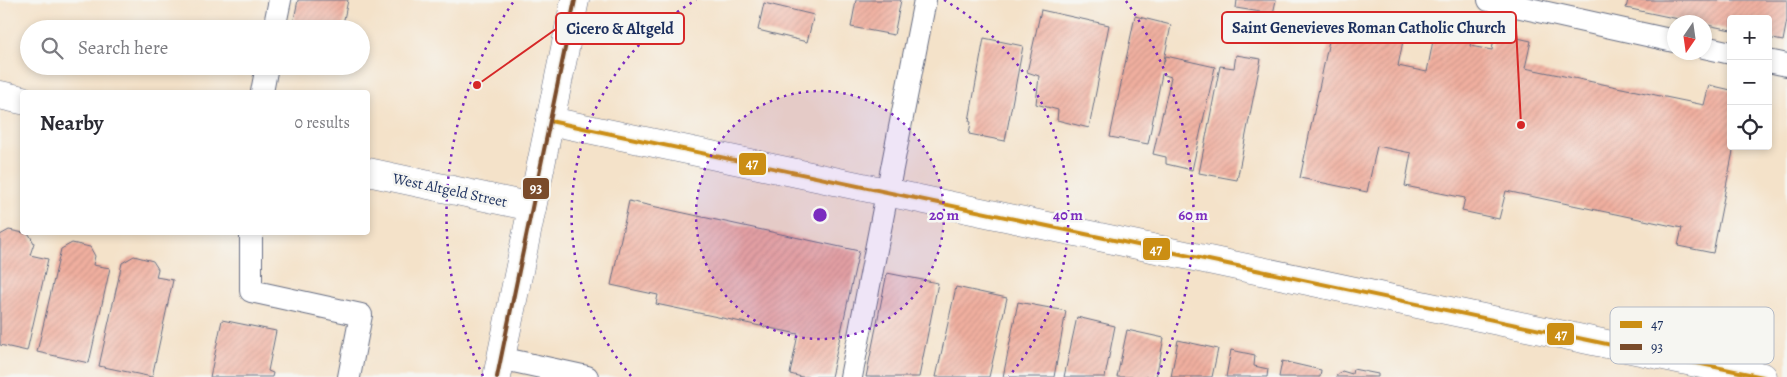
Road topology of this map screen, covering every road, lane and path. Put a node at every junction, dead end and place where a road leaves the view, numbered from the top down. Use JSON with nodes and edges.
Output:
{"nodes":[{"id":1,"x":280,"y":0,"type":"edge"},
{"id":2,"x":575,"y":0,"type":"edge"},
{"id":3,"x":926,"y":0,"type":"edge"},
{"id":4,"x":1489,"y":0,"type":"edge"},
{"id":5,"x":276,"y":20,"type":"edge"},
{"id":6,"x":1667,"y":39,"type":"edge"},
{"id":7,"x":1712,"y":49,"type":"edge"},
{"id":8,"x":1727,"y":52,"type":"edge"},
{"id":9,"x":1772,"y":62,"type":"edge"},
{"id":10,"x":1787,"y":65,"type":"edge"},
{"id":11,"x":265,"y":75,"type":"edge"},
{"id":12,"x":262,"y":90,"type":"edge"},
{"id":13,"x":0,"y":95,"type":"edge"},
{"id":14,"x":20,"y":100,"type":"edge"},
{"id":15,"x":550,"y":121,"type":"junction"},
{"id":16,"x":370,"y":172,"type":"edge"},
{"id":17,"x":887,"y":193,"type":"junction"},
{"id":18,"x":532,"y":207,"type":"junction"},
{"id":19,"x":251,"y":235,"type":"edge"},
{"id":20,"x":1610,"y":345,"type":"edge"},
{"id":21,"x":1701,"y":364,"type":"edge"},
{"id":22,"x":498,"y":368,"type":"edge"},
{"id":23,"x":350,"y":377,"type":"edge"},
{"id":24,"x":587,"y":377,"type":"edge"},
{"id":25,"x":850,"y":377,"type":"edge"},
{"id":26,"x":1763,"y":377,"type":"edge"}],
"edges":[{"from":1,"to":5,"type":"lane"},
{"from":2,"to":15,"type":"street"},
{"from":3,"to":17,"type":"lane"},
{"from":4,"to":6,"type":"lane"},
{"from":7,"to":8,"type":"lane"},
{"from":9,"to":10,"type":"lane"},
{"from":11,"to":12,"type":"lane"},
{"from":13,"to":14,"type":"street"},
{"from":15,"to":17,"type":"street"},
{"from":15,"to":18,"type":"street"},
{"from":16,"to":18,"type":"street","name":"West Altgeld Street"},
{"from":17,"to":20,"type":"street"},
{"from":17,"to":25,"type":"lane"},
{"from":18,"to":22,"type":"street"},
{"from":19,"to":23,"type":"lane"},
{"from":21,"to":26,"type":"street"},
{"from":22,"to":24,"type":"lane"}]}
